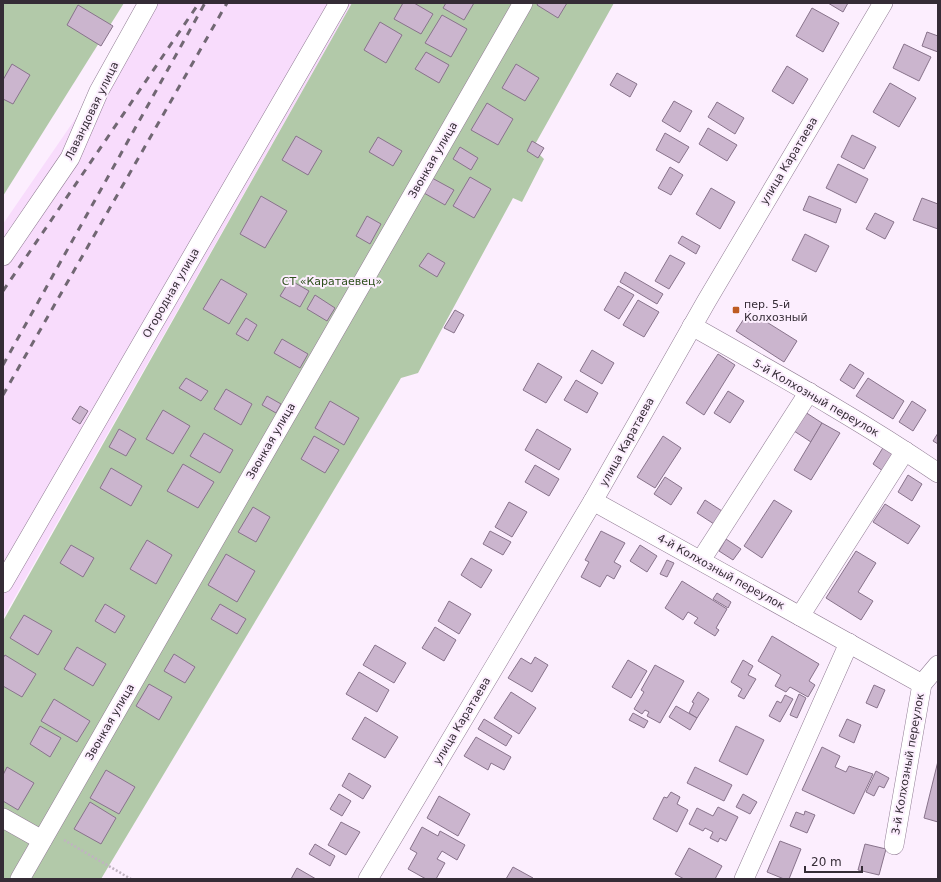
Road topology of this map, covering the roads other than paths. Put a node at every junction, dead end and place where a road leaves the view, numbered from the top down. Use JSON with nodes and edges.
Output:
{"nodes":[{"id":1,"x":148,"y":3,"type":"edge"},
{"id":2,"x":339,"y":3,"type":"edge"},
{"id":3,"x":523,"y":3,"type":"edge"},
{"id":4,"x":883,"y":3,"type":"edge"},
{"id":5,"x":3,"y":256,"type":"edge"},
{"id":6,"x":692,"y":326,"type":"junction"},
{"id":7,"x":809,"y":392,"type":"junction"},
{"id":8,"x":905,"y":451,"type":"junction"},
{"id":9,"x":938,"y":474,"type":"edge"},
{"id":10,"x":593,"y":501,"type":"junction"},
{"id":11,"x":701,"y":560,"type":"junction"},
{"id":12,"x":3,"y":582,"type":"edge"},
{"id":13,"x":800,"y":616,"type":"junction"},
{"id":14,"x":849,"y":643,"type":"junction"},
{"id":15,"x":938,"y":666,"type":"edge"},
{"id":16,"x":922,"y":684,"type":"junction"},
{"id":17,"x":3,"y":818,"type":"edge"},
{"id":18,"x":45,"y":835,"type":"junction"},
{"id":19,"x":894,"y":845,"type":"dead end"},
{"id":20,"x":20,"y":879,"type":"edge"},
{"id":21,"x":368,"y":879,"type":"edge"},
{"id":22,"x":744,"y":879,"type":"edge"}],
"edges":[{"from":1,"to":5,"type":"street","name":"Лавандовая улица"},
{"from":2,"to":12,"type":"street","name":"Огородная улица"},
{"from":3,"to":18,"type":"street","name":"Звонкая улица"},
{"from":4,"to":6,"type":"street","name":"улица Каратаева"},
{"from":6,"to":7,"type":"street","name":"5-й Колхозный переулок"},
{"from":6,"to":10,"type":"street","name":"улица Каратаева"},
{"from":7,"to":8,"type":"street","name":"5-й Колхозный переулок"},
{"from":7,"to":11,"type":"street"},
{"from":8,"to":9,"type":"street","name":"5-й Колхозный переулок"},
{"from":8,"to":13,"type":"street"},
{"from":10,"to":11,"type":"street","name":"4-й Колхозный переулок"},
{"from":10,"to":21,"type":"street","name":"улица Каратаева"},
{"from":11,"to":13,"type":"street","name":"4-й Колхозный переулок"},
{"from":13,"to":14,"type":"street","name":"4-й Колхозный переулок"},
{"from":14,"to":16,"type":"street","name":"4-й Колхозный переулок"},
{"from":14,"to":22,"type":"street"},
{"from":15,"to":16,"type":"street","name":"3-й Колхозный переулок"},
{"from":16,"to":19,"type":"street","name":"3-й Колхозный переулок"},
{"from":17,"to":18,"type":"street"},
{"from":18,"to":20,"type":"street","name":"Звонкая улица"}]}
